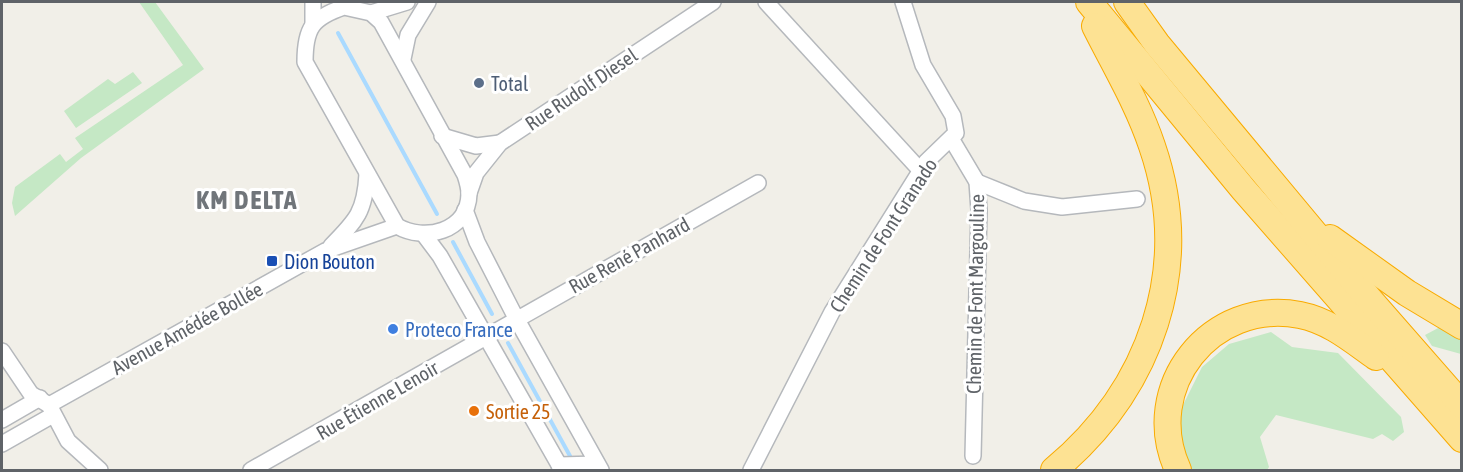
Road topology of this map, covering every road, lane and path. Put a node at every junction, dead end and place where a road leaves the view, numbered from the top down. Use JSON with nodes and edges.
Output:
{"nodes":[{"id":1,"x":313,"y":2,"type":"edge"},
{"id":2,"x":407,"y":2,"type":"edge"},
{"id":3,"x":428,"y":2,"type":"edge"},
{"id":4,"x":712,"y":2,"type":"edge"},
{"id":5,"x":766,"y":2,"type":"edge"},
{"id":6,"x":903,"y":2,"type":"edge"},
{"id":7,"x":1082,"y":2,"type":"edge"},
{"id":8,"x":1089,"y":2,"type":"edge"},
{"id":9,"x":1127,"y":2,"type":"edge"},
{"id":10,"x":340,"y":4,"type":"edge"},
{"id":11,"x":371,"y":13,"type":"junction"},
{"id":12,"x":313,"y":23,"type":"junction"},
{"id":13,"x":403,"y":58,"type":"junction"},
{"id":14,"x":442,"y":136,"type":"junction"},
{"id":15,"x":952,"y":140,"type":"junction"},
{"id":16,"x":500,"y":143,"type":"junction"},
{"id":17,"x":920,"y":170,"type":"junction"},
{"id":18,"x":367,"y":174,"type":"junction"},
{"id":19,"x":977,"y":182,"type":"junction"},
{"id":20,"x":758,"y":183,"type":"dead end"},
{"id":21,"x":469,"y":194,"type":"junction"},
{"id":22,"x":1137,"y":199,"type":"dead end"},
{"id":23,"x":1290,"y":203,"type":"junction"},
{"id":24,"x":465,"y":210,"type":"junction"},
{"id":25,"x":397,"y":226,"type":"junction"},
{"id":26,"x":425,"y":236,"type":"junction"},
{"id":27,"x":325,"y":251,"type":"junction"},
{"id":28,"x":516,"y":318,"type":"junction"},
{"id":29,"x":1461,"y":326,"type":"edge"},
{"id":30,"x":501,"y":328,"type":"joint"},
{"id":31,"x":485,"y":338,"type":"junction"},
{"id":32,"x":2,"y":351,"type":"edge"},
{"id":33,"x":1414,"y":385,"type":"junction"},
{"id":34,"x":1461,"y":405,"type":"edge"},
{"id":35,"x":47,"y":406,"type":"junction"},
{"id":36,"x":2,"y":420,"type":"edge"},
{"id":37,"x":1461,"y":439,"type":"edge"},
{"id":38,"x":2,"y":444,"type":"edge"},
{"id":39,"x":973,"y":456,"type":"dead end"},
{"id":40,"x":599,"y":467,"type":"edge"},
{"id":41,"x":560,"y":468,"type":"edge"},
{"id":42,"x":100,"y":471,"type":"edge"},
{"id":43,"x":251,"y":471,"type":"edge"},
{"id":44,"x":751,"y":471,"type":"edge"},
{"id":45,"x":1054,"y":471,"type":"edge"},
{"id":46,"x":1178,"y":471,"type":"edge"}],
"edges":[{"from":1,"to":12,"type":"street"},
{"from":2,"to":11,"type":"street"},
{"from":3,"to":13,"type":"street"},
{"from":4,"to":16,"type":"street","name":"Rue Rudolf Diesel"},
{"from":5,"to":17,"type":"street"},
{"from":6,"to":15,"type":"street","name":"Chemin de Font Granado"},
{"from":7,"to":45,"type":"highway"},
{"from":8,"to":33,"type":"highway"},
{"from":9,"to":23,"type":"highway"},
{"from":10,"to":11,"type":"street"},
{"from":10,"to":12,"type":"street"},
{"from":11,"to":13,"type":"street"},
{"from":12,"to":18,"type":"street"},
{"from":13,"to":14,"type":"street"},
{"from":14,"to":16,"type":"street"},
{"from":14,"to":21,"type":"street"},
{"from":15,"to":17,"type":"street","name":"Chemin de Font Granado"},
{"from":15,"to":19,"type":"street","name":"Chemin de Font Margouline"},
{"from":16,"to":21,"type":"street","name":"Rue Rudolf Diesel"},
{"from":17,"to":44,"type":"street","name":"Chemin de Font Granado"},
{"from":18,"to":25,"type":"street"},
{"from":18,"to":27,"type":"street","name":"Avenue Amédée Bollée"},
{"from":19,"to":22,"type":"street"},
{"from":19,"to":39,"type":"street","name":"Chemin de Font Margouline"},
{"from":20,"to":28,"type":"street","name":"Rue René Panhard"},
{"from":21,"to":24,"type":"street","name":"Rue Rudolf Diesel"},
{"from":23,"to":29,"type":"highway"},
{"from":23,"to":34,"type":"highway"},
{"from":24,"to":26,"type":"street"},
{"from":24,"to":28,"type":"street"},
{"from":25,"to":26,"type":"street"},
{"from":25,"to":27,"type":"street","name":"Avenue Amédée Bollée"},
{"from":26,"to":31,"type":"street"},
{"from":27,"to":35,"type":"street","name":"Avenue Amédée Bollée"},
{"from":28,"to":30,"type":"street","name":"Rue René Panhard"},
{"from":28,"to":40,"type":"street"},
{"from":30,"to":31,"type":"street","name":"Rue Étienne Lenoir"},
{"from":31,"to":41,"type":"street"},
{"from":31,"to":43,"type":"street","name":"Rue Étienne Lenoir"},
{"from":32,"to":35,"type":"street"},
{"from":33,"to":37,"type":"highway"},
{"from":33,"to":46,"type":"highway"},
{"from":35,"to":36,"type":"street","name":"Avenue Amédée Bollée"},
{"from":35,"to":38,"type":"street","name":"Avenue Amédée Bollée"},
{"from":35,"to":42,"type":"street"},
{"from":40,"to":41,"type":"street"}]}
